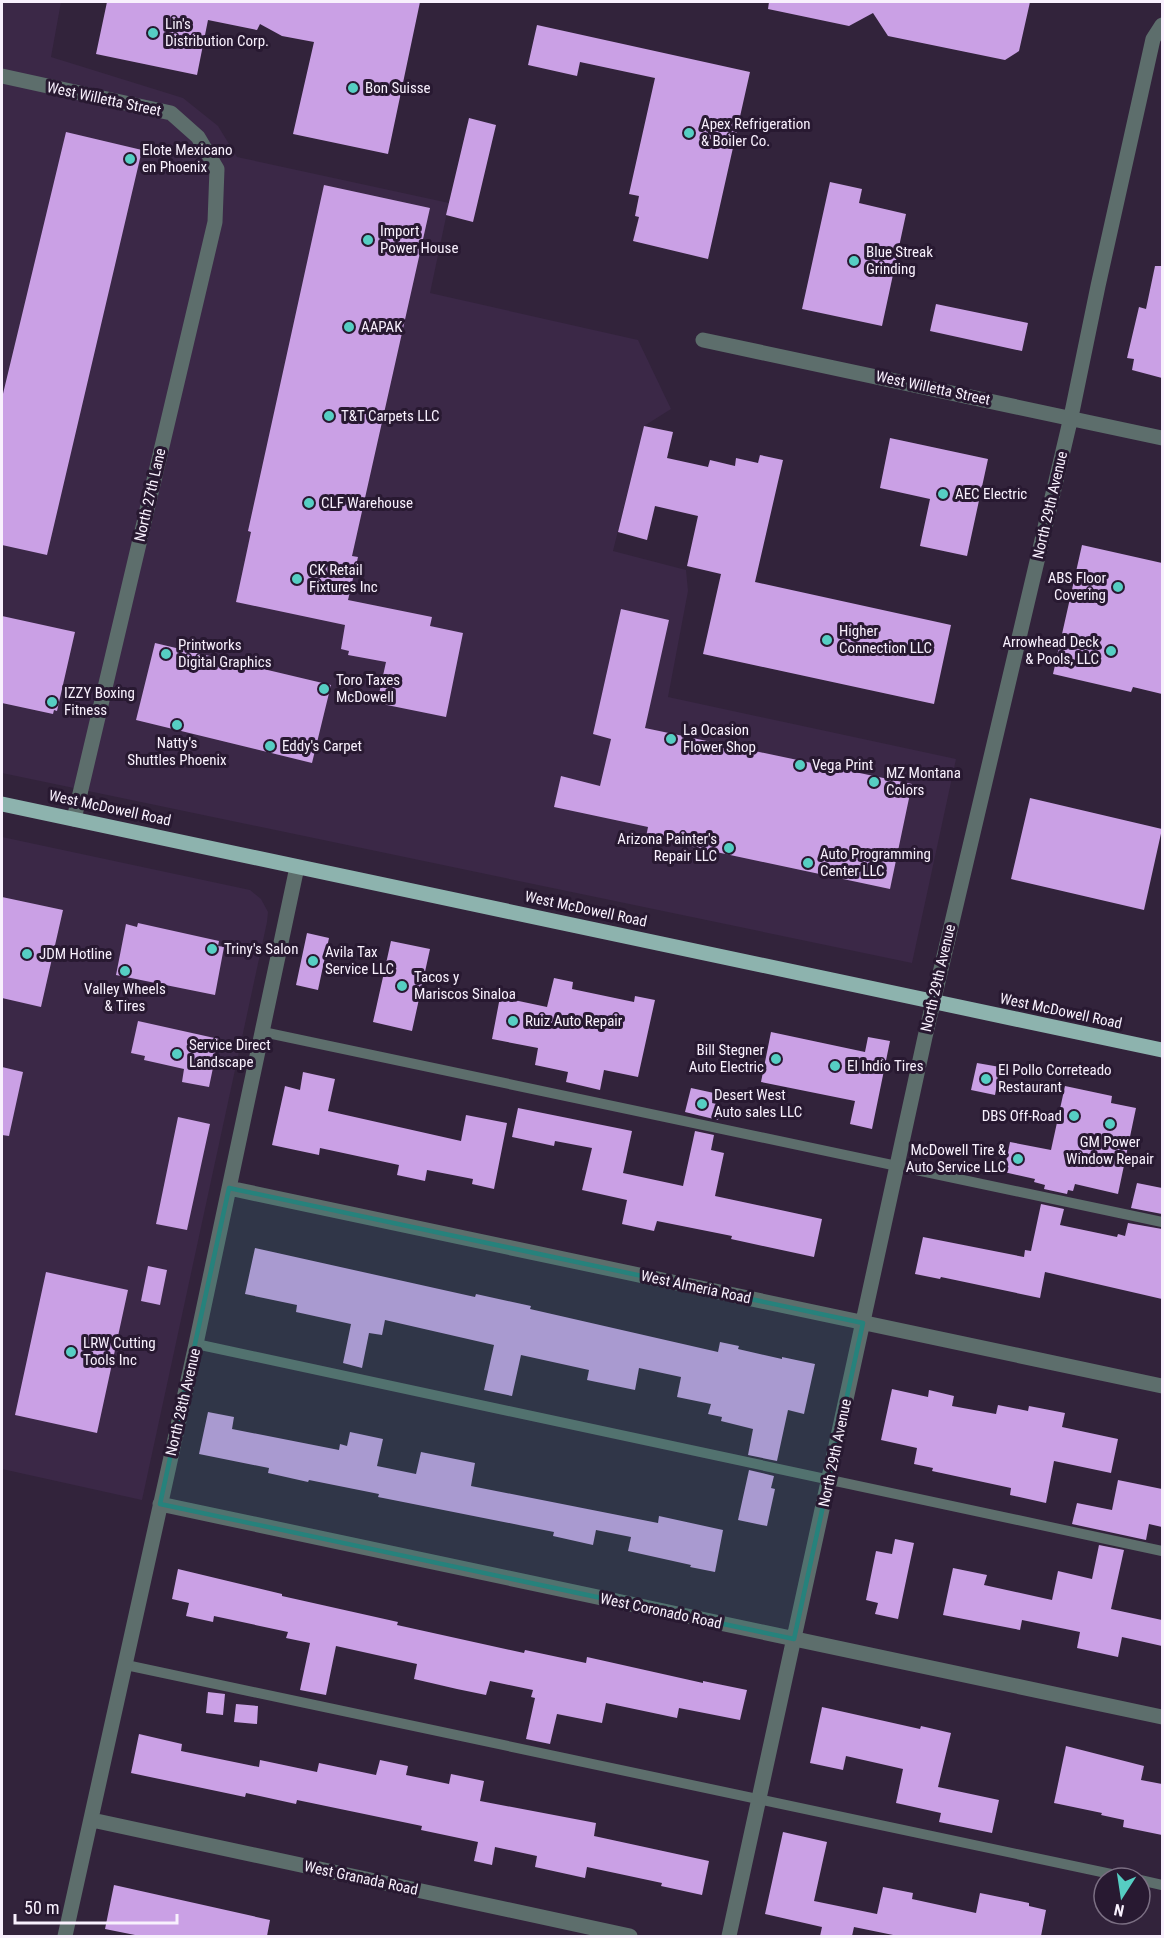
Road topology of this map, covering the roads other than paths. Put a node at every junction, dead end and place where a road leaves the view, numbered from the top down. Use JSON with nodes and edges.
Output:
{"nodes":[{"id":1,"x":1162,"y":25,"type":"edge"},
{"id":2,"x":2,"y":76,"type":"edge"},
{"id":3,"x":217,"y":169,"type":"joint"},
{"id":4,"x":703,"y":340,"type":"dead end"},
{"id":5,"x":1071,"y":417,"type":"junction"},
{"id":6,"x":1162,"y":438,"type":"edge"},
{"id":7,"x":2,"y":804,"type":"edge"},
{"id":8,"x":74,"y":819,"type":"junction"},
{"id":9,"x":297,"y":867,"type":"junction"},
{"id":10,"x":933,"y":1002,"type":"junction"},
{"id":11,"x":263,"y":1032,"type":"junction"},
{"id":12,"x":1162,"y":1050,"type":"edge"},
{"id":13,"x":897,"y":1166,"type":"junction"},
{"id":14,"x":229,"y":1188,"type":"junction"},
{"id":15,"x":1162,"y":1222,"type":"edge"},
{"id":16,"x":863,"y":1323,"type":"junction"},
{"id":17,"x":196,"y":1344,"type":"junction"},
{"id":18,"x":1162,"y":1386,"type":"edge"},
{"id":19,"x":829,"y":1479,"type":"junction"},
{"id":20,"x":160,"y":1504,"type":"junction"},
{"id":21,"x":1162,"y":1551,"type":"edge"},
{"id":22,"x":794,"y":1639,"type":"junction"},
{"id":23,"x":126,"y":1665,"type":"junction"},
{"id":24,"x":1162,"y":1717,"type":"edge"},
{"id":25,"x":759,"y":1800,"type":"junction"},
{"id":26,"x":92,"y":1820,"type":"junction"},
{"id":27,"x":1092,"y":1870,"type":"edge"},
{"id":28,"x":65,"y":1936,"type":"edge"},
{"id":29,"x":630,"y":1936,"type":"edge"},
{"id":30,"x":729,"y":1936,"type":"edge"}],
"edges":[{"from":1,"to":5,"type":"street","name":"North 29th Avenue"},
{"from":2,"to":3,"type":"street","name":"West Willetta Street"},
{"from":3,"to":8,"type":"street","name":"North 27th Lane"},
{"from":4,"to":5,"type":"street","name":"West Willetta Street"},
{"from":5,"to":6,"type":"street","name":"West Willetta Street"},
{"from":5,"to":10,"type":"street","name":"North 29th Avenue"},
{"from":7,"to":8,"type":"main road","name":"West McDowell Road"},
{"from":8,"to":9,"type":"main road","name":"West McDowell Road"},
{"from":9,"to":10,"type":"main road","name":"West McDowell Road"},
{"from":9,"to":11,"type":"street","name":"North 28th Avenue"},
{"from":10,"to":12,"type":"main road","name":"West McDowell Road"},
{"from":10,"to":13,"type":"street","name":"North 29th Avenue"},
{"from":11,"to":13,"type":"lane"},
{"from":11,"to":14,"type":"street","name":"North 28th Avenue"},
{"from":13,"to":15,"type":"lane"},
{"from":13,"to":16,"type":"street","name":"North 29th Avenue"},
{"from":14,"to":16,"type":"street","name":"West Almeria Road"},
{"from":14,"to":17,"type":"street","name":"North 28th Avenue"},
{"from":16,"to":18,"type":"street","name":"West Almeria Road"},
{"from":16,"to":19,"type":"street","name":"North 29th Avenue"},
{"from":17,"to":19,"type":"lane"},
{"from":17,"to":20,"type":"street","name":"North 28th Avenue"},
{"from":19,"to":21,"type":"lane"},
{"from":19,"to":22,"type":"street","name":"North 29th Avenue"},
{"from":20,"to":22,"type":"street","name":"West Coronado Road"},
{"from":20,"to":23,"type":"street","name":"North 28th Avenue"},
{"from":22,"to":24,"type":"street","name":"West Coronado Road"},
{"from":22,"to":25,"type":"street","name":"North 29th Avenue"},
{"from":23,"to":25,"type":"lane"},
{"from":23,"to":26,"type":"street","name":"North 28th Avenue"},
{"from":25,"to":27,"type":"lane"},
{"from":25,"to":30,"type":"street","name":"North 29th Avenue"},
{"from":26,"to":28,"type":"street","name":"North 28th Avenue"},
{"from":26,"to":29,"type":"street","name":"West Granada Road"}]}
